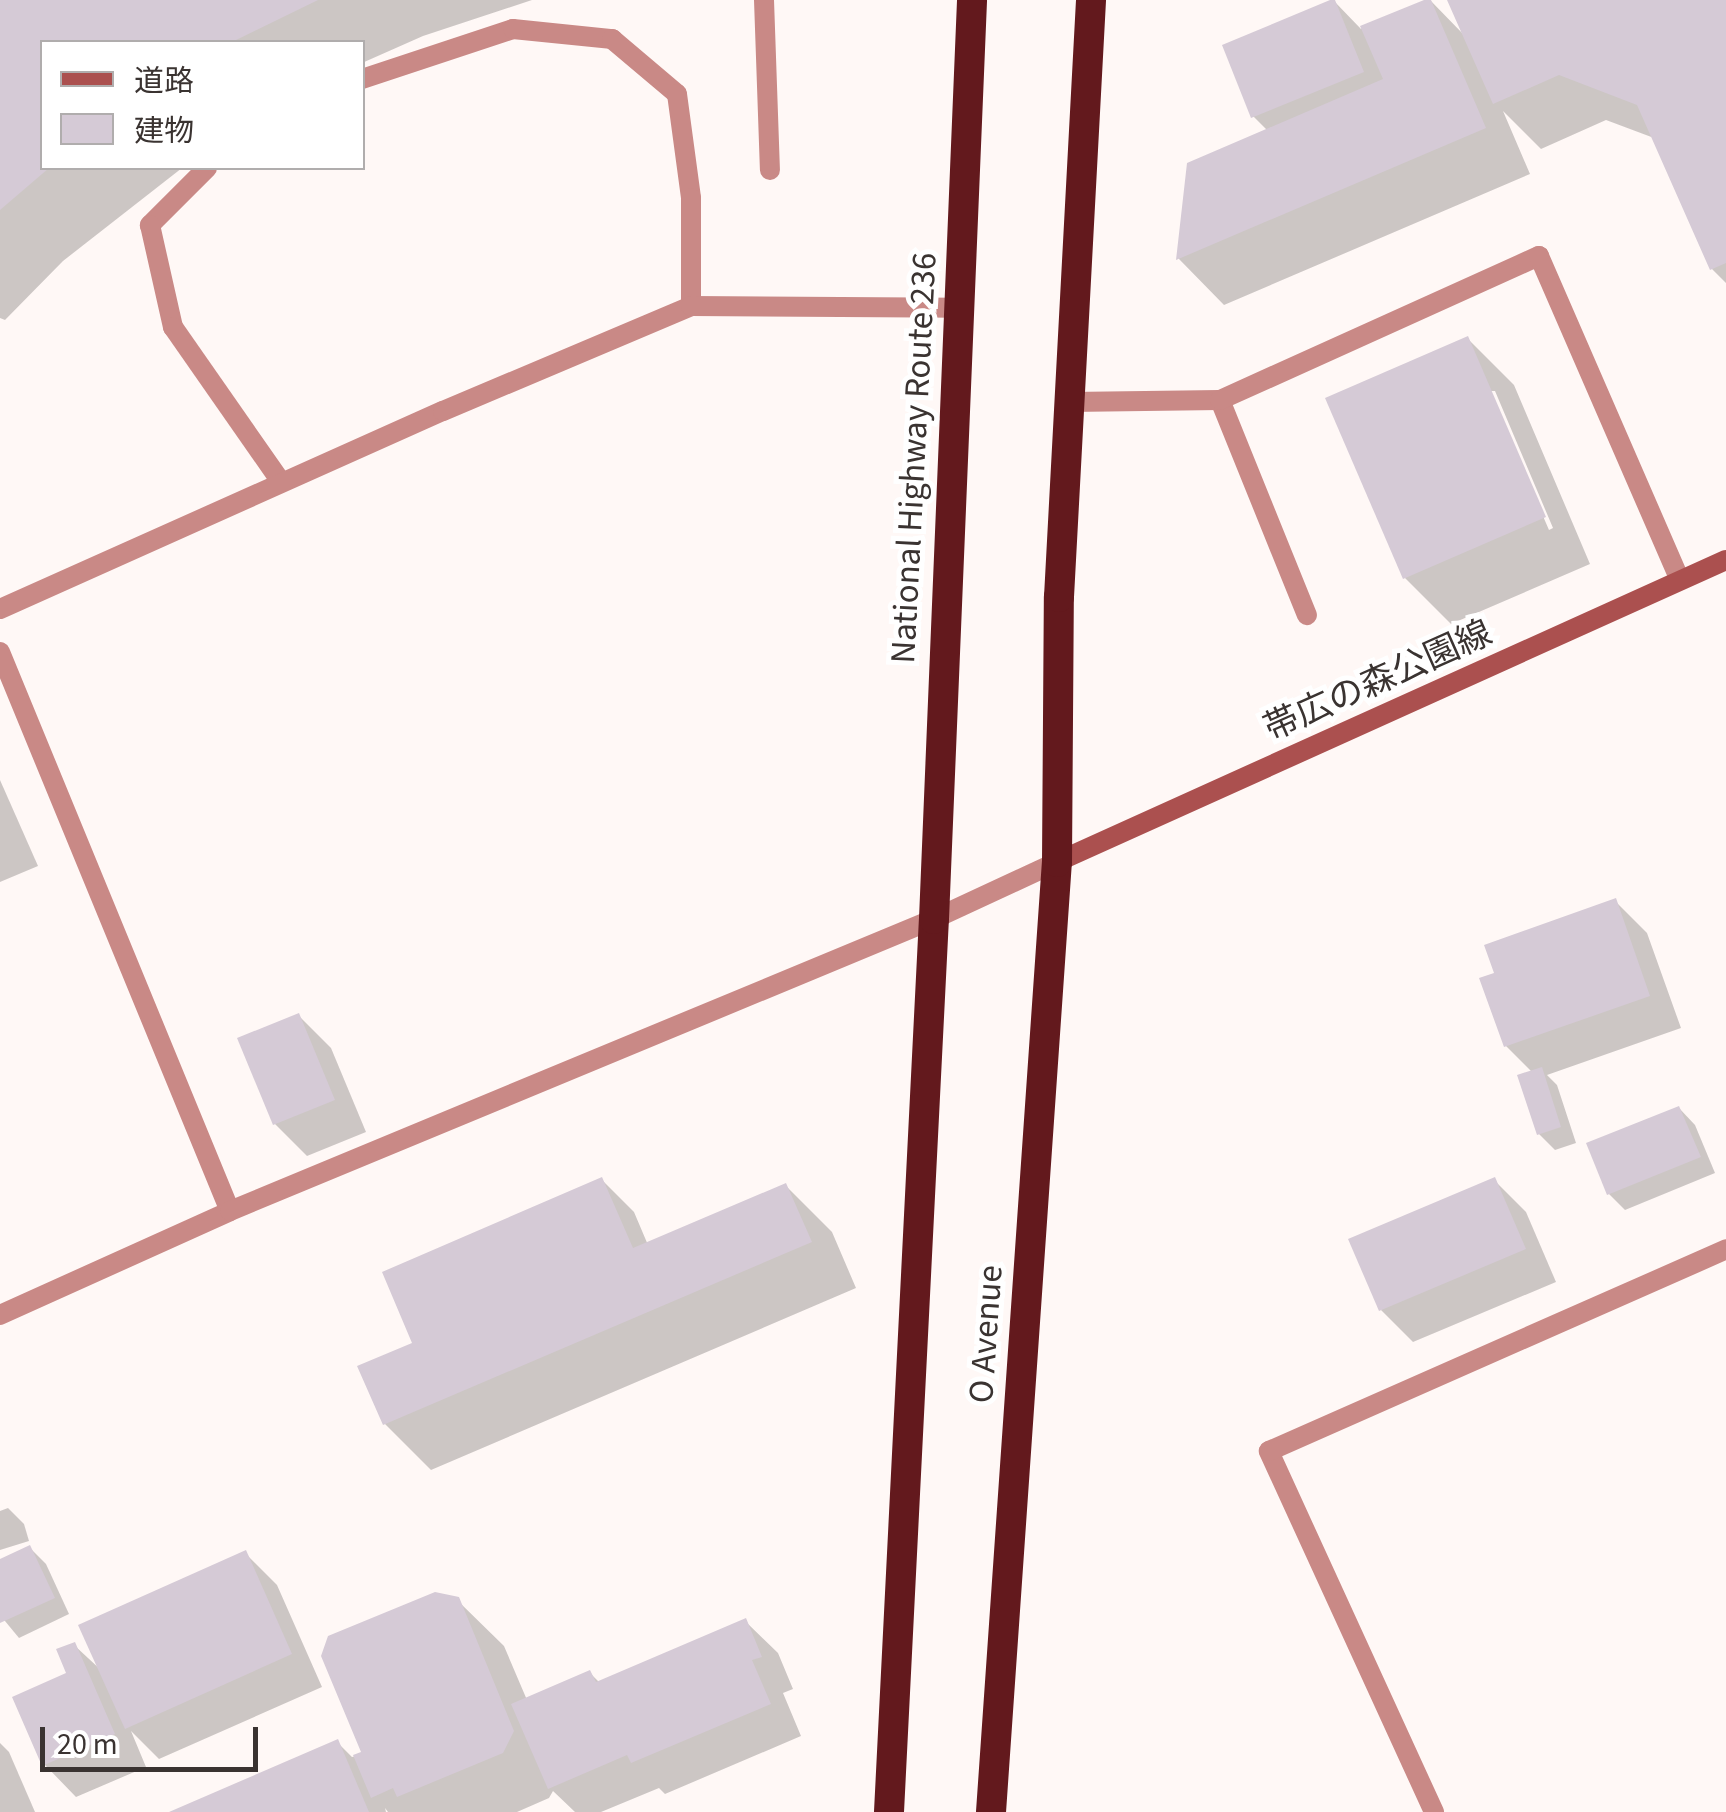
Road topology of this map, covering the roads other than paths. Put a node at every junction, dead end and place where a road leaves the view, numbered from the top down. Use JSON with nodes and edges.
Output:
{"nodes":[{"id":1,"x":764,"y":0,"type":"edge"},
{"id":2,"x":972,"y":0,"type":"edge"},
{"id":3,"x":1090,"y":0,"type":"edge"},
{"id":4,"x":365,"y":78,"type":"edge"},
{"id":5,"x":205,"y":170,"type":"edge"},
{"id":6,"x":770,"y":170,"type":"dead end"},
{"id":7,"x":690,"y":306,"type":"junction"},
{"id":8,"x":958,"y":308,"type":"junction"},
{"id":9,"x":1220,"y":400,"type":"junction"},
{"id":10,"x":1070,"y":402,"type":"junction"},
{"id":11,"x":281,"y":482,"type":"junction"},
{"id":12,"x":1726,"y":560,"type":"edge"},
{"id":13,"x":1680,"y":580,"type":"junction"},
{"id":14,"x":0,"y":609,"type":"edge"},
{"id":15,"x":1308,"y":615,"type":"dead end"},
{"id":16,"x":0,"y":652,"type":"edge"},
{"id":17,"x":1056,"y":862,"type":"junction"},
{"id":18,"x":934,"y":919,"type":"junction"},
{"id":19,"x":230,"y":1212,"type":"junction"},
{"id":20,"x":1726,"y":1249,"type":"edge"},
{"id":21,"x":0,"y":1315,"type":"edge"},
{"id":22,"x":889,"y":1812,"type":"edge"},
{"id":23,"x":991,"y":1812,"type":"edge"},
{"id":24,"x":1434,"y":1812,"type":"edge"}],
"edges":[{"from":1,"to":6,"type":"street"},
{"from":2,"to":8,"type":"highway","name":"National Highway Route 236"},
{"from":3,"to":10,"type":"highway"},
{"from":4,"to":7,"type":"street"},
{"from":5,"to":11,"type":"street"},
{"from":7,"to":8,"type":"street"},
{"from":7,"to":11,"type":"street"},
{"from":8,"to":18,"type":"highway","name":"National Highway Route 236"},
{"from":9,"to":10,"type":"street"},
{"from":9,"to":13,"type":"street"},
{"from":9,"to":15,"type":"street"},
{"from":10,"to":17,"type":"highway"},
{"from":11,"to":14,"type":"street"},
{"from":12,"to":13,"type":"main road","name":"帯広の森公園線"},
{"from":13,"to":17,"type":"main road","name":"帯広の森公園線"},
{"from":16,"to":19,"type":"street"},
{"from":17,"to":18,"type":"street"},
{"from":17,"to":23,"type":"highway","name":"O Avenue"},
{"from":18,"to":19,"type":"street"},
{"from":18,"to":22,"type":"highway","name":"O Avenue"},
{"from":19,"to":21,"type":"street"},
{"from":20,"to":24,"type":"street"}]}
